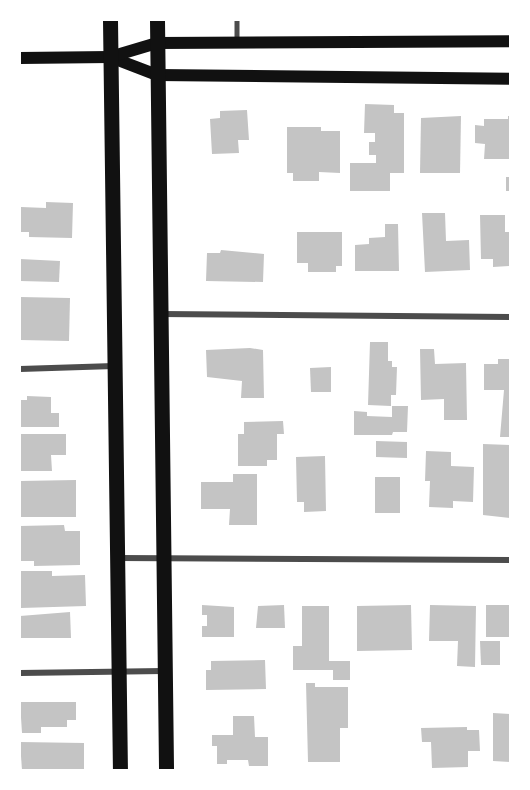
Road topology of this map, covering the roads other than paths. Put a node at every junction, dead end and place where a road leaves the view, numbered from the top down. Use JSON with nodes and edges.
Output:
{"nodes":[{"id":1,"x":110,"y":20,"type":"edge"},
{"id":2,"x":157,"y":20,"type":"edge"},
{"id":3,"x":237,"y":20,"type":"edge"},
{"id":4,"x":510,"y":41,"type":"edge"},
{"id":5,"x":157,"y":43,"type":"junction"},
{"id":6,"x":237,"y":43,"type":"junction"},
{"id":7,"x":110,"y":57,"type":"junction"},
{"id":8,"x":20,"y":58,"type":"edge"},
{"id":9,"x":158,"y":75,"type":"junction"},
{"id":10,"x":510,"y":79,"type":"edge"},
{"id":11,"x":159,"y":314,"type":"junction"},
{"id":12,"x":510,"y":317,"type":"edge"},
{"id":13,"x":114,"y":366,"type":"junction"},
{"id":14,"x":20,"y":369,"type":"edge"},
{"id":15,"x":115,"y":558,"type":"junction"},
{"id":16,"x":163,"y":558,"type":"junction"},
{"id":17,"x":510,"y":560,"type":"edge"},
{"id":18,"x":119,"y":671,"type":"junction"},
{"id":19,"x":165,"y":671,"type":"junction"},
{"id":20,"x":20,"y":673,"type":"edge"},
{"id":21,"x":120,"y":771,"type":"edge"},
{"id":22,"x":166,"y":771,"type":"edge"}],
"edges":[{"from":1,"to":7,"type":"main road"},
{"from":2,"to":5,"type":"main road"},
{"from":3,"to":6,"type":"lane"},
{"from":4,"to":6,"type":"main road"},
{"from":5,"to":6,"type":"main road"},
{"from":5,"to":7,"type":"main road"},
{"from":5,"to":9,"type":"main road"},
{"from":7,"to":8,"type":"main road"},
{"from":7,"to":9,"type":"main road"},
{"from":7,"to":13,"type":"main road"},
{"from":9,"to":10,"type":"main road"},
{"from":9,"to":11,"type":"main road"},
{"from":11,"to":12,"type":"street"},
{"from":11,"to":16,"type":"main road"},
{"from":13,"to":14,"type":"street"},
{"from":13,"to":15,"type":"main road"},
{"from":15,"to":16,"type":"street"},
{"from":15,"to":18,"type":"main road"},
{"from":16,"to":17,"type":"street"},
{"from":16,"to":19,"type":"main road"},
{"from":18,"to":19,"type":"street"},
{"from":18,"to":20,"type":"street"},
{"from":18,"to":21,"type":"main road"},
{"from":19,"to":22,"type":"main road"}]}
